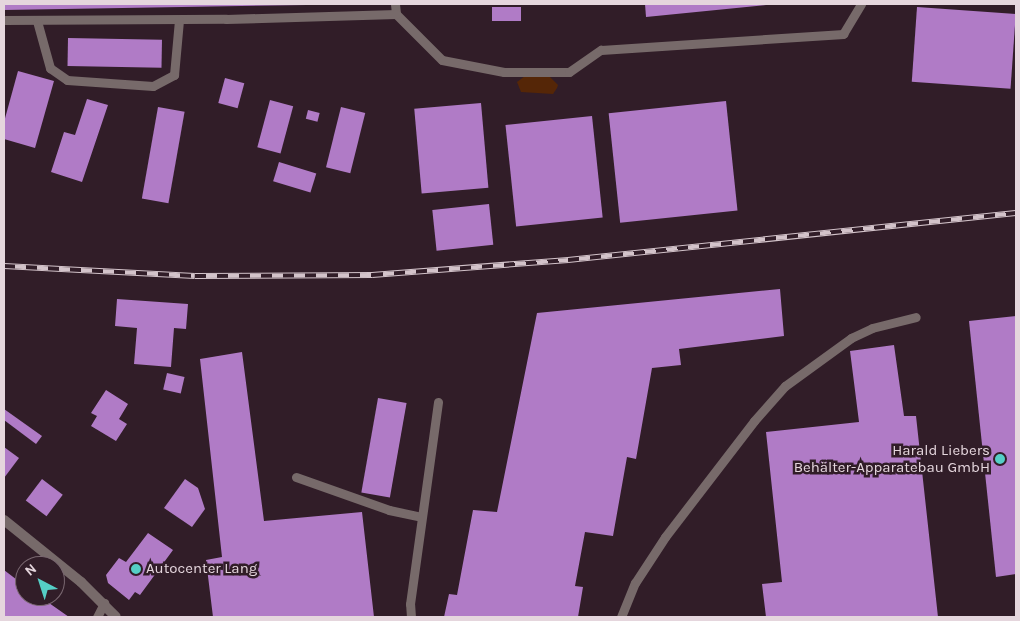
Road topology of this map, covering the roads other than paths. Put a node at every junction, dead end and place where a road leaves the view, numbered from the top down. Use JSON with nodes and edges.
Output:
{"nodes":[{"id":1,"x":395,"y":4,"type":"edge"},
{"id":2,"x":861,"y":4,"type":"edge"},
{"id":3,"x":396,"y":14,"type":"junction"},
{"id":4,"x":4,"y":20,"type":"edge"},
{"id":5,"x":180,"y":20,"type":"junction"},
{"id":6,"x":37,"y":21,"type":"junction"},
{"id":7,"x":916,"y":317,"type":"dead end"},
{"id":8,"x":438,"y":402,"type":"dead end"},
{"id":9,"x":296,"y":478,"type":"dead end"},
{"id":10,"x":421,"y":517,"type":"junction"},
{"id":11,"x":4,"y":520,"type":"edge"},
{"id":12,"x":104,"y":603,"type":"junction"},
{"id":13,"x":97,"y":617,"type":"edge"},
{"id":14,"x":116,"y":617,"type":"edge"},
{"id":15,"x":411,"y":617,"type":"edge"},
{"id":16,"x":621,"y":617,"type":"edge"}],
"edges":[{"from":1,"to":3,"type":"lane"},
{"from":2,"to":3,"type":"lane"},
{"from":3,"to":5,"type":"lane"},
{"from":4,"to":6,"type":"lane"},
{"from":5,"to":6,"type":"lane"},
{"from":5,"to":6,"type":"lane"},
{"from":7,"to":16,"type":"lane"},
{"from":8,"to":10,"type":"lane"},
{"from":9,"to":10,"type":"lane"},
{"from":10,"to":15,"type":"lane"},
{"from":11,"to":12,"type":"street"},
{"from":12,"to":13,"type":"lane"},
{"from":12,"to":14,"type":"street"}]}
